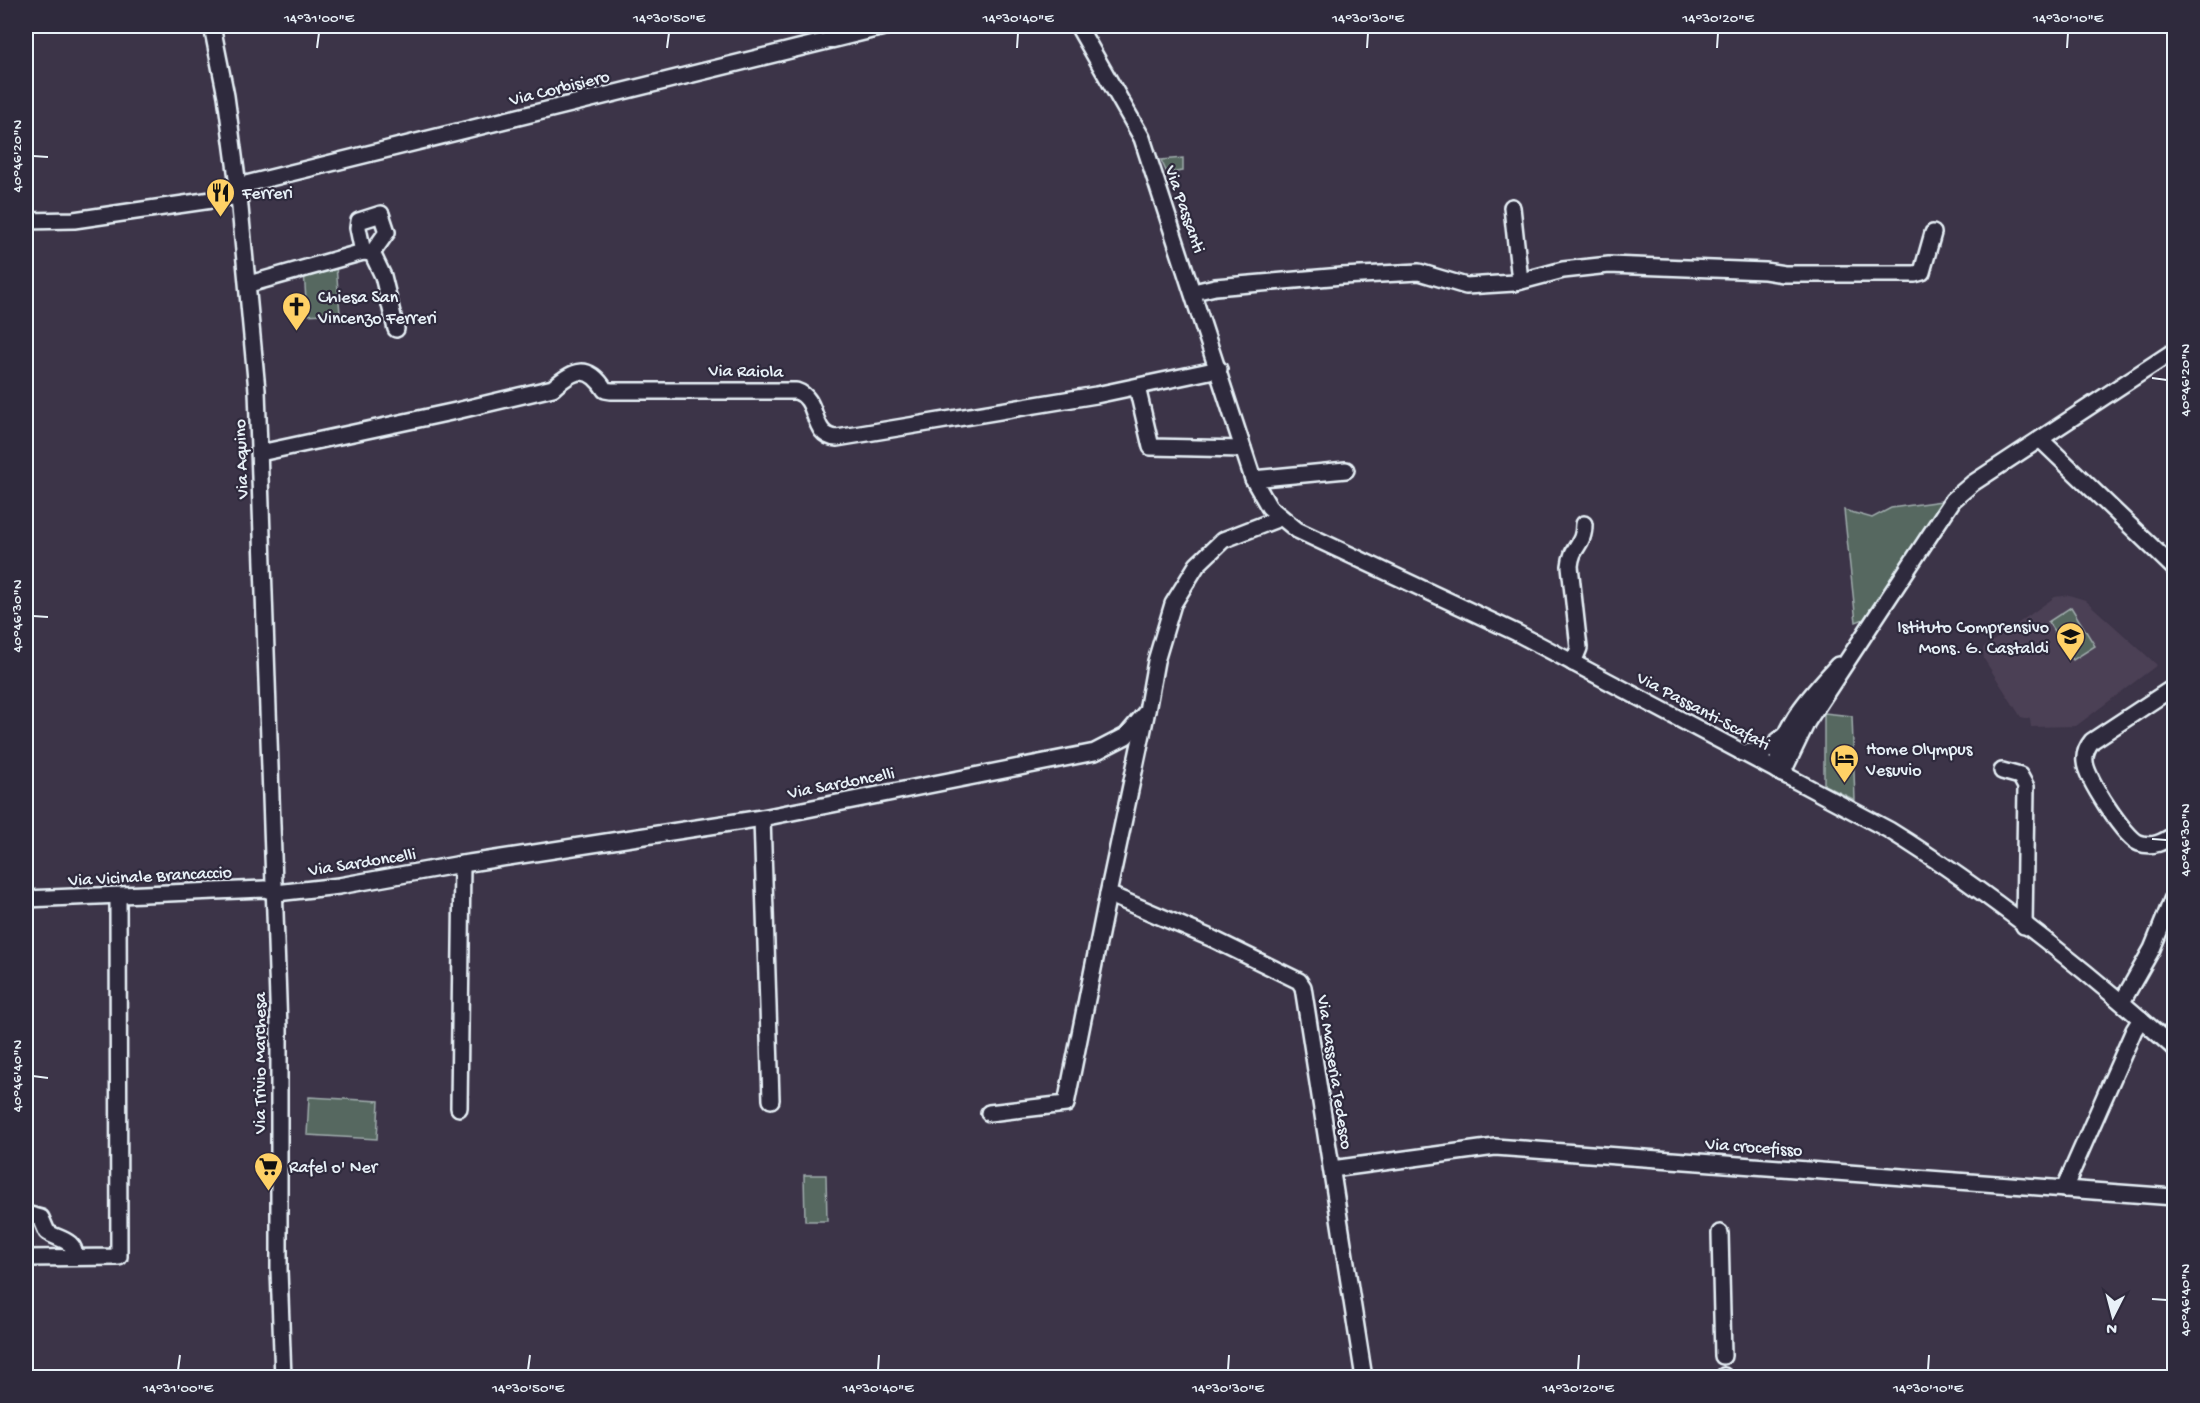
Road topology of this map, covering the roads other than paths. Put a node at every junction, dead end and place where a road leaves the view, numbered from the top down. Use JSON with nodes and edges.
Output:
{"nodes":[{"id":1,"x":212,"y":26,"type":"edge"},
{"id":2,"x":888,"y":26,"type":"edge"},
{"id":3,"x":1078,"y":26,"type":"edge"},
{"id":4,"x":238,"y":191,"type":"junction"},
{"id":5,"x":1512,"y":207,"type":"dead end"},
{"id":6,"x":26,"y":221,"type":"edge"},
{"id":7,"x":1933,"y":233,"type":"dead end"},
{"id":8,"x":1520,"y":281,"type":"junction"},
{"id":9,"x":249,"y":284,"type":"junction"},
{"id":10,"x":1194,"y":292,"type":"junction"},
{"id":11,"x":396,"y":329,"type":"dead end"},
{"id":12,"x":2175,"y":351,"type":"edge"},
{"id":13,"x":1219,"y":369,"type":"junction"},
{"id":14,"x":1137,"y":387,"type":"junction"},
{"id":15,"x":1233,"y":416,"type":"joint"},
{"id":16,"x":2041,"y":440,"type":"junction"},
{"id":17,"x":1244,"y":449,"type":"junction"},
{"id":18,"x":260,"y":453,"type":"junction"},
{"id":19,"x":1346,"y":470,"type":"dead end"},
{"id":20,"x":1253,"y":479,"type":"junction"},
{"id":21,"x":1280,"y":518,"type":"junction"},
{"id":22,"x":1584,"y":524,"type":"dead end"},
{"id":23,"x":2175,"y":568,"type":"edge"},
{"id":24,"x":1853,"y":650,"type":"junction"},
{"id":25,"x":1573,"y":663,"type":"junction"},
{"id":26,"x":2175,"y":687,"type":"edge"},
{"id":27,"x":1147,"y":711,"type":"junction"},
{"id":28,"x":1788,"y":732,"type":"junction"},
{"id":29,"x":1742,"y":753,"type":"junction"},
{"id":30,"x":2002,"y":771,"type":"dead end"},
{"id":31,"x":1780,"y":773,"type":"junction"},
{"id":32,"x":762,"y":818,"type":"junction"},
{"id":33,"x":2175,"y":835,"type":"edge"},
{"id":34,"x":462,"y":864,"type":"junction"},
{"id":35,"x":276,"y":893,"type":"junction"},
{"id":36,"x":1108,"y":894,"type":"junction"},
{"id":37,"x":2175,"y":895,"type":"edge"},
{"id":38,"x":118,"y":897,"type":"junction"},
{"id":39,"x":26,"y":899,"type":"edge"},
{"id":40,"x":2024,"y":926,"type":"junction"},
{"id":41,"x":2122,"y":1002,"type":"junction"},
{"id":42,"x":2141,"y":1019,"type":"junction"},
{"id":43,"x":2175,"y":1048,"type":"edge"},
{"id":44,"x":771,"y":1100,"type":"dead end"},
{"id":45,"x":459,"y":1108,"type":"dead end"},
{"id":46,"x":989,"y":1113,"type":"dead end"},
{"id":47,"x":1332,"y":1169,"type":"junction"},
{"id":48,"x":2064,"y":1189,"type":"junction"},
{"id":49,"x":2175,"y":1197,"type":"edge"},
{"id":50,"x":26,"y":1214,"type":"edge"},
{"id":51,"x":1720,"y":1233,"type":"dead end"},
{"id":52,"x":75,"y":1257,"type":"junction"},
{"id":53,"x":26,"y":1258,"type":"edge"},
{"id":54,"x":1723,"y":1356,"type":"dead end"},
{"id":55,"x":282,"y":1376,"type":"edge"},
{"id":56,"x":1364,"y":1377,"type":"edge"}],
"edges":[{"from":1,"to":4,"type":"street","name":"Via Aquino"},
{"from":2,"to":4,"type":"street","name":"Via Corbisiero"},
{"from":3,"to":10,"type":"street","name":"Via Passanti"},
{"from":4,"to":6,"type":"street","name":"Via Corbisiero"},
{"from":4,"to":9,"type":"street","name":"Via Aquino"},
{"from":5,"to":8,"type":"street"},
{"from":7,"to":8,"type":"street"},
{"from":8,"to":10,"type":"street"},
{"from":9,"to":11,"type":"street"},
{"from":9,"to":18,"type":"street","name":"Via Aquino"},
{"from":10,"to":13,"type":"street","name":"Via Passanti"},
{"from":12,"to":16,"type":"street"},
{"from":13,"to":14,"type":"street","name":"Via Raiola"},
{"from":13,"to":15,"type":"street","name":"Via Passanti"},
{"from":14,"to":17,"type":"street"},
{"from":14,"to":18,"type":"street","name":"Via Raiola"},
{"from":15,"to":17,"type":"street","name":"Via Passanti-Scafati"},
{"from":16,"to":23,"type":"street"},
{"from":16,"to":24,"type":"street"},
{"from":17,"to":20,"type":"street","name":"Via Passanti-Scafati"},
{"from":18,"to":35,"type":"street","name":"Via Aquino"},
{"from":19,"to":20,"type":"street"},
{"from":20,"to":21,"type":"street","name":"Via Passanti-Scafati"},
{"from":21,"to":25,"type":"street","name":"Via Passanti-Scafati"},
{"from":21,"to":27,"type":"street","name":"Via Sardoncelli"},
{"from":22,"to":25,"type":"street"},
{"from":24,"to":28,"type":"street"},
{"from":24,"to":31,"type":"street"},
{"from":25,"to":29,"type":"street","name":"Via Passanti-Scafati"},
{"from":26,"to":33,"type":"street"},
{"from":27,"to":32,"type":"street","name":"Via Sardoncelli"},
{"from":27,"to":36,"type":"street"},
{"from":28,"to":29,"type":"street"},
{"from":28,"to":31,"type":"street"},
{"from":29,"to":31,"type":"street","name":"Via Passanti-Scafati"},
{"from":30,"to":40,"type":"street"},
{"from":31,"to":40,"type":"street","name":"Via Passanti-Scafati"},
{"from":32,"to":34,"type":"street","name":"Via Sardoncelli"},
{"from":32,"to":44,"type":"street"},
{"from":34,"to":35,"type":"street","name":"Via Sardoncelli"},
{"from":34,"to":45,"type":"street"},
{"from":35,"to":38,"type":"street","name":"Via Vicinale Brancaccio"},
{"from":35,"to":55,"type":"street","name":"Via Trivio Marchesa"},
{"from":36,"to":46,"type":"street"},
{"from":36,"to":47,"type":"street","name":"Via Masseria Tedesco"},
{"from":37,"to":41,"type":"street"},
{"from":38,"to":39,"type":"street","name":"Via Vicinale Brancaccio"},
{"from":38,"to":52,"type":"street"},
{"from":40,"to":41,"type":"street","name":"Via Passanti-Scafati"},
{"from":41,"to":42,"type":"street","name":"Via Passanti-Scafati"},
{"from":42,"to":43,"type":"street","name":"Via Passanti-Scafati"},
{"from":42,"to":48,"type":"street"},
{"from":47,"to":48,"type":"street","name":"Via crocefisso"},
{"from":47,"to":56,"type":"street","name":"Via Masseria Tedesco"},
{"from":48,"to":49,"type":"street","name":"Via crocefisso"},
{"from":50,"to":52,"type":"street"},
{"from":51,"to":54,"type":"street"},
{"from":52,"to":53,"type":"street"}]}
